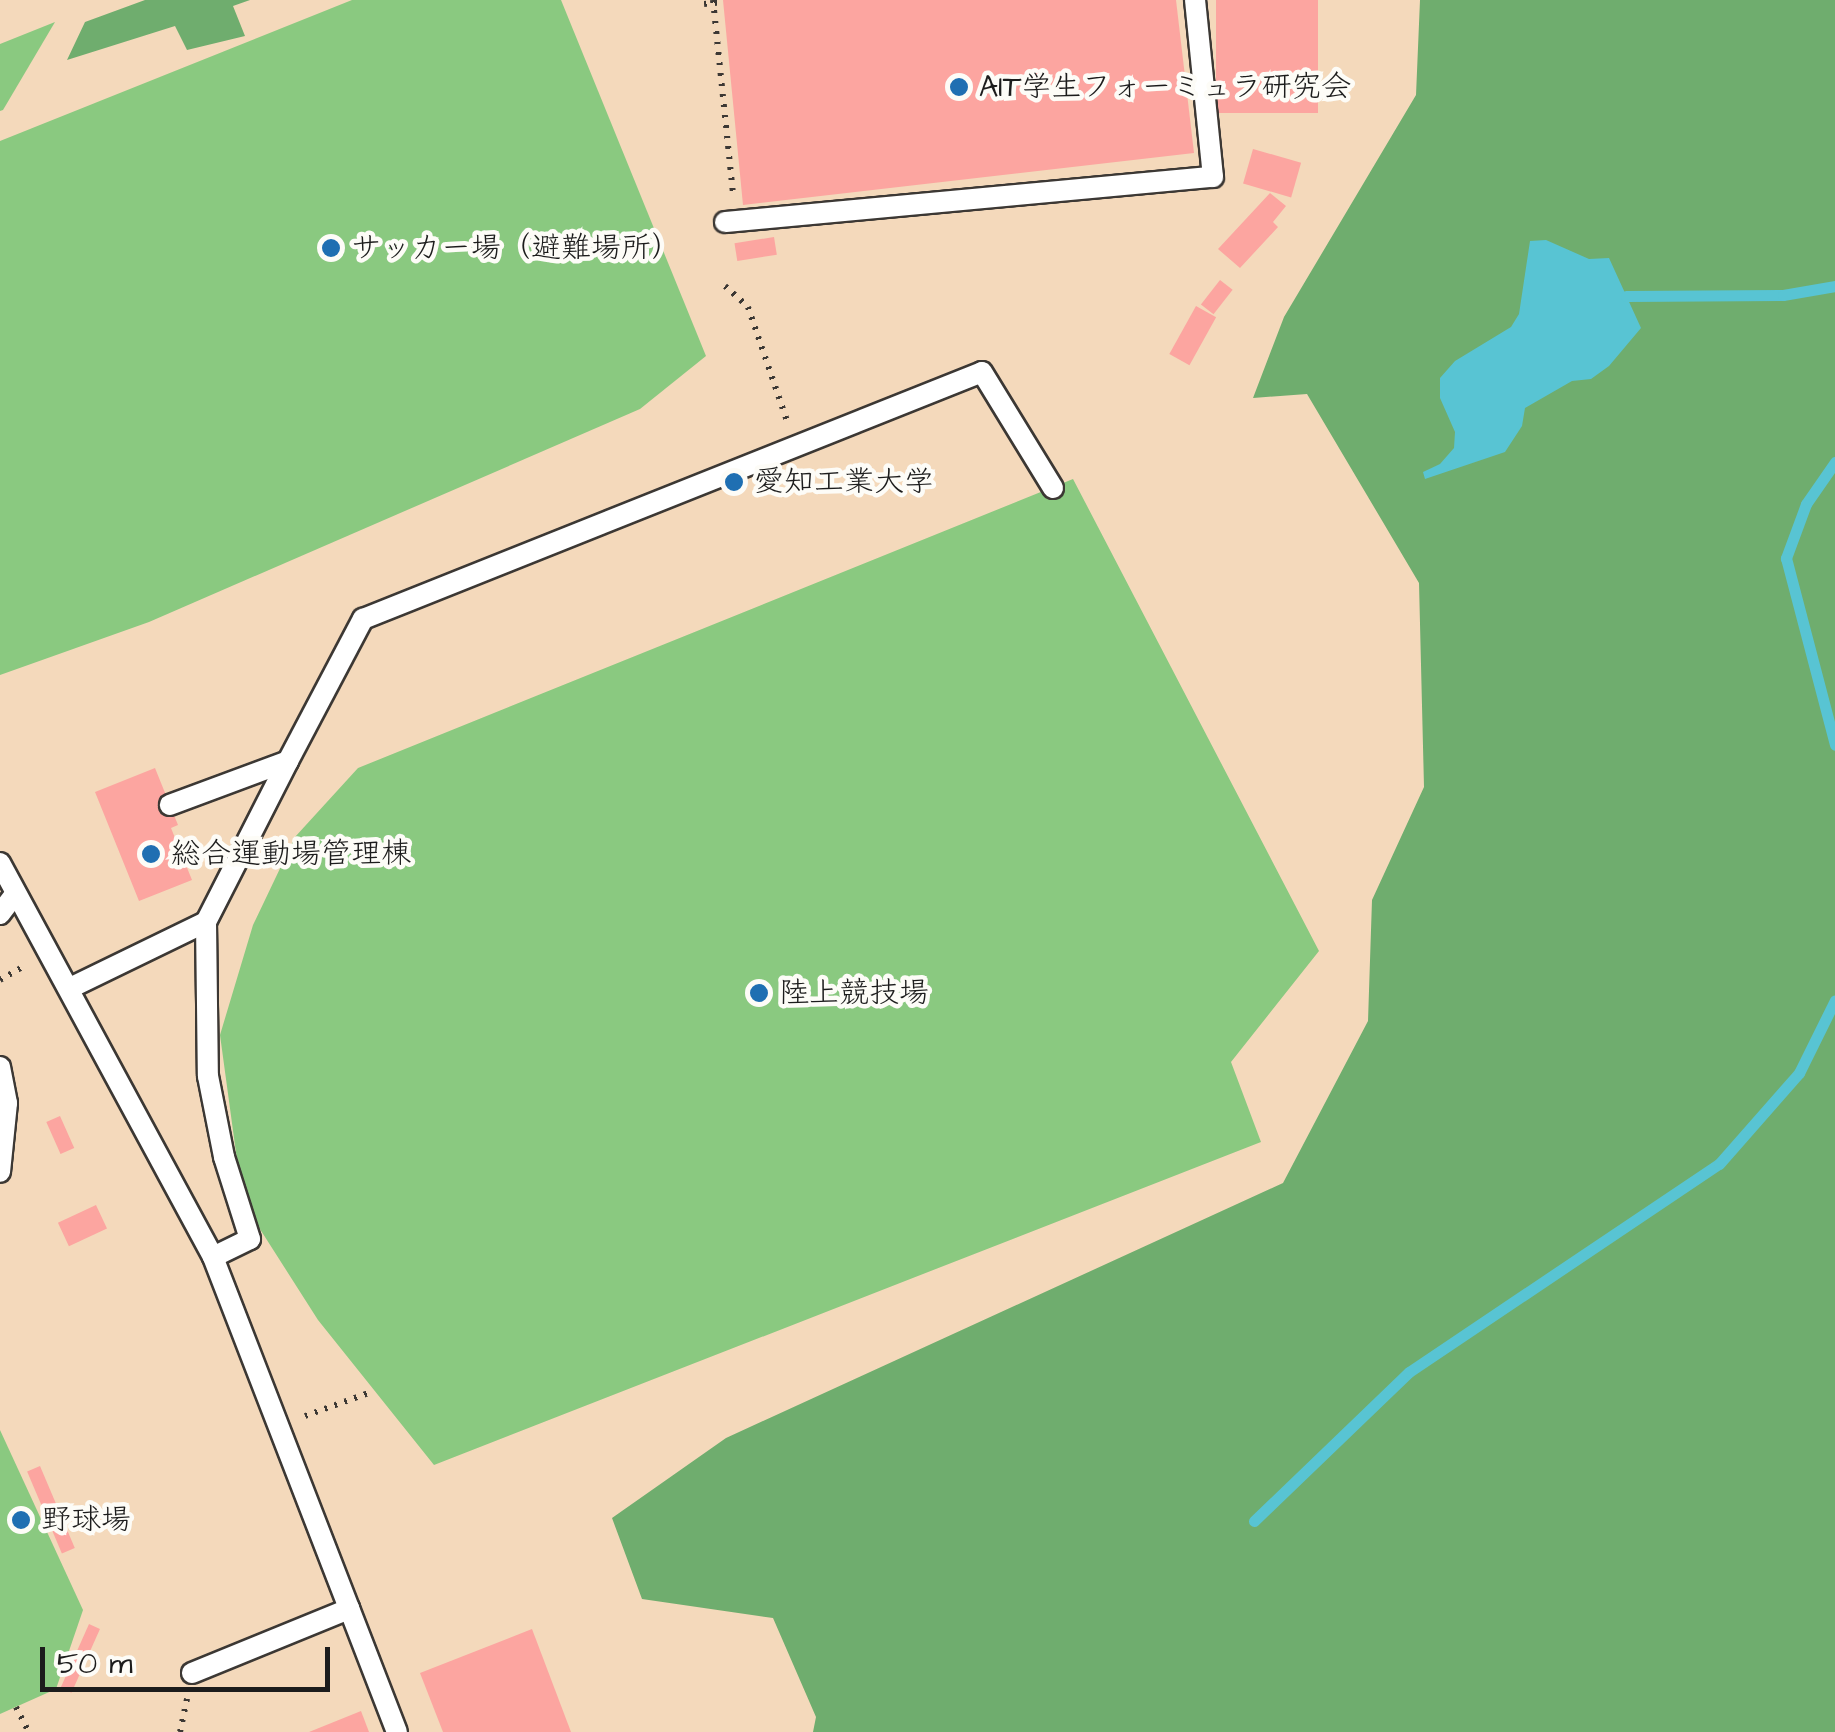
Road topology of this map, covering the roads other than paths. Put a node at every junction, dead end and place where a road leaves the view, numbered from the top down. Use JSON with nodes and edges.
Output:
{"nodes":[{"id":1,"x":1195,"y":0,"type":"edge"},
{"id":2,"x":731,"y":222,"type":"road end"},
{"id":3,"x":1053,"y":488,"type":"dead end"},
{"id":4,"x":288,"y":762,"type":"junction"},
{"id":5,"x":170,"y":804,"type":"dead end"},
{"id":6,"x":0,"y":863,"type":"edge"},
{"id":7,"x":16,"y":893,"type":"junction"},
{"id":8,"x":0,"y":914,"type":"edge"},
{"id":9,"x":206,"y":922,"type":"junction"},
{"id":10,"x":70,"y":988,"type":"junction"},
{"id":11,"x":0,"y":1067,"type":"edge"},
{"id":12,"x":0,"y":1172,"type":"edge"},
{"id":13,"x":214,"y":1257,"type":"junction"},
{"id":14,"x":349,"y":1609,"type":"junction"},
{"id":15,"x":192,"y":1673,"type":"dead end"},
{"id":16,"x":397,"y":1732,"type":"edge"}],
"edges":[{"from":1,"to":2,"type":"lane"},
{"from":3,"to":4,"type":"lane"},
{"from":4,"to":5,"type":"lane"},
{"from":4,"to":9,"type":"lane"},
{"from":6,"to":7,"type":"lane"},
{"from":7,"to":8,"type":"lane"},
{"from":7,"to":10,"type":"lane"},
{"from":9,"to":10,"type":"lane"},
{"from":9,"to":13,"type":"lane"},
{"from":10,"to":13,"type":"lane"},
{"from":11,"to":12,"type":"lane"},
{"from":13,"to":14,"type":"lane"},
{"from":14,"to":15,"type":"lane"},
{"from":14,"to":16,"type":"lane"}]}
